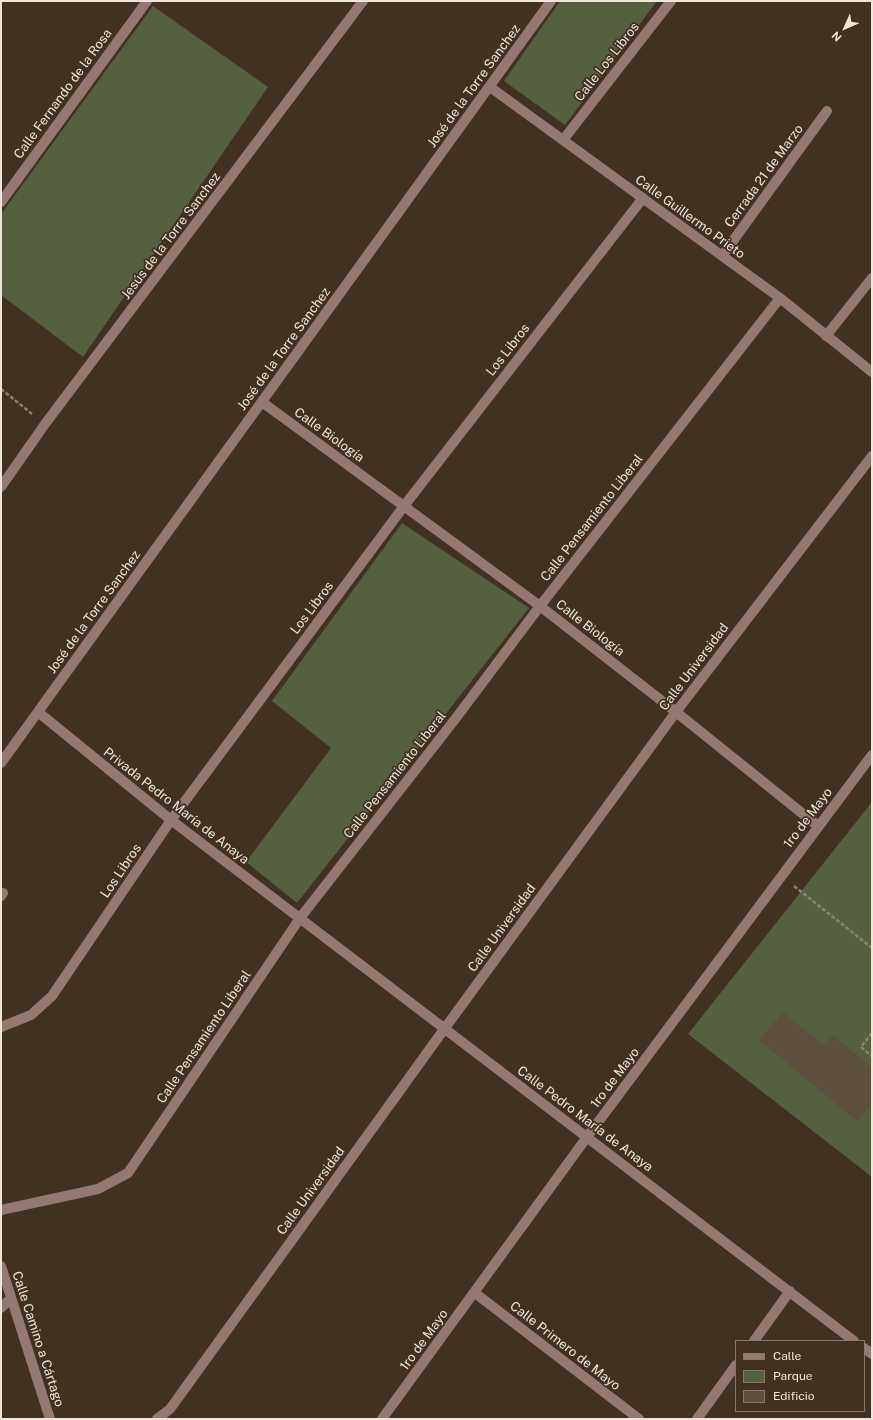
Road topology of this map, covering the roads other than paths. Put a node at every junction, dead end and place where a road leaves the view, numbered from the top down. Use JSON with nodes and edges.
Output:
{"nodes":[{"id":1,"x":147,"y":1,"type":"edge"},
{"id":2,"x":363,"y":1,"type":"edge"},
{"id":3,"x":551,"y":1,"type":"edge"},
{"id":4,"x":671,"y":1,"type":"edge"},
{"id":5,"x":490,"y":87,"type":"junction"},
{"id":6,"x":827,"y":111,"type":"dead end"},
{"id":7,"x":563,"y":140,"type":"junction"},
{"id":8,"x":643,"y":198,"type":"junction"},
{"id":9,"x":1,"y":202,"type":"edge"},
{"id":10,"x":722,"y":256,"type":"junction"},
{"id":11,"x":872,"y":278,"type":"edge"},
{"id":12,"x":780,"y":298,"type":"junction"},
{"id":13,"x":826,"y":336,"type":"junction"},
{"id":14,"x":872,"y":372,"type":"edge"},
{"id":15,"x":262,"y":402,"type":"junction"},
{"id":16,"x":872,"y":456,"type":"edge"},
{"id":17,"x":1,"y":487,"type":"edge"},
{"id":18,"x":404,"y":506,"type":"junction"},
{"id":19,"x":540,"y":606,"type":"junction"},
{"id":20,"x":38,"y":712,"type":"junction"},
{"id":21,"x":676,"y":712,"type":"junction"},
{"id":22,"x":872,"y":755,"type":"edge"},
{"id":23,"x":1,"y":763,"type":"edge"},
{"id":24,"x":170,"y":820,"type":"junction"},
{"id":25,"x":818,"y":826,"type":"junction"},
{"id":26,"x":300,"y":918,"type":"junction"},
{"id":27,"x":1,"y":1027,"type":"edge"},
{"id":28,"x":445,"y":1028,"type":"junction"},
{"id":29,"x":587,"y":1137,"type":"junction"},
{"id":30,"x":1,"y":1210,"type":"edge"},
{"id":31,"x":1,"y":1266,"type":"edge"},
{"id":32,"x":790,"y":1292,"type":"junction"},
{"id":33,"x":475,"y":1293,"type":"junction"},
{"id":34,"x":11,"y":1298,"type":"junction"},
{"id":35,"x":1,"y":1308,"type":"edge"},
{"id":36,"x":755,"y":1340,"type":"edge"},
{"id":37,"x":853,"y":1340,"type":"edge"},
{"id":38,"x":735,"y":1366,"type":"edge"},
{"id":39,"x":50,"y":1419,"type":"edge"},
{"id":40,"x":157,"y":1419,"type":"edge"},
{"id":41,"x":382,"y":1419,"type":"edge"},
{"id":42,"x":639,"y":1419,"type":"edge"},
{"id":43,"x":697,"y":1419,"type":"edge"}],
"edges":[{"from":1,"to":9,"type":"street","name":"Calle Fernando de la Rosa"},
{"from":2,"to":17,"type":"street","name":"Jesús de la Torre Sanchez"},
{"from":3,"to":5,"type":"street","name":"José de la Torre Sanchez"},
{"from":4,"to":7,"type":"street","name":"Calle Los Libros"},
{"from":5,"to":7,"type":"street","name":"Calle Guillermo Prieto"},
{"from":5,"to":15,"type":"street","name":"José de la Torre Sanchez"},
{"from":6,"to":10,"type":"street","name":"Cerrada 21 de Marzo"},
{"from":7,"to":8,"type":"street","name":"Calle Guillermo Prieto"},
{"from":8,"to":10,"type":"street","name":"Calle Guillermo Prieto"},
{"from":8,"to":18,"type":"street","name":"Los Libros"},
{"from":10,"to":12,"type":"street","name":"Calle Guillermo Prieto"},
{"from":11,"to":13,"type":"street"},
{"from":12,"to":13,"type":"street","name":"Calle Guillermo Prieto"},
{"from":12,"to":19,"type":"street","name":"Calle Pensamiento Liberal"},
{"from":13,"to":14,"type":"street","name":"Calle Guillermo Prieto"},
{"from":15,"to":18,"type":"street","name":"Calle Biología"},
{"from":15,"to":20,"type":"street","name":"José de la Torre Sanchez"},
{"from":16,"to":21,"type":"street","name":"Calle Universidad"},
{"from":18,"to":19,"type":"street","name":"Calle Biología"},
{"from":18,"to":24,"type":"street","name":"Los Libros"},
{"from":19,"to":21,"type":"street","name":"Calle Biología"},
{"from":19,"to":26,"type":"street","name":"Calle Pensamiento Liberal"},
{"from":20,"to":23,"type":"street","name":"José de la Torre Sanchez"},
{"from":20,"to":24,"type":"street","name":"Privada Pedro María de Anaya"},
{"from":21,"to":25,"type":"street","name":"Calle Biología"},
{"from":21,"to":28,"type":"street","name":"Calle Universidad"},
{"from":22,"to":25,"type":"street","name":"1ro de Mayo"},
{"from":24,"to":26,"type":"street","name":"Privada Pedro María de Anaya"},
{"from":24,"to":27,"type":"street","name":"Los Libros"},
{"from":25,"to":29,"type":"street","name":"1ro de Mayo"},
{"from":26,"to":28,"type":"street","name":"Calle Pedro María de Anaya"},
{"from":26,"to":30,"type":"street","name":"Calle Pensamiento Liberal"},
{"from":28,"to":29,"type":"street","name":"Calle Pedro María de Anaya"},
{"from":28,"to":40,"type":"street","name":"Calle Universidad"},
{"from":29,"to":32,"type":"street","name":"Calle Pedro María de Anaya"},
{"from":29,"to":33,"type":"street","name":"1ro de Mayo"},
{"from":31,"to":34,"type":"street","name":"Calle Camino a Cártago"},
{"from":32,"to":36,"type":"street"},
{"from":32,"to":37,"type":"street","name":"Calle Pedro María de Anaya"},
{"from":33,"to":41,"type":"street","name":"1ro de Mayo"},
{"from":33,"to":42,"type":"street","name":"Calle Primero de Mayo"},
{"from":34,"to":35,"type":"street"},
{"from":34,"to":39,"type":"street","name":"Calle Camino a Cártago"},
{"from":38,"to":43,"type":"street"}]}
